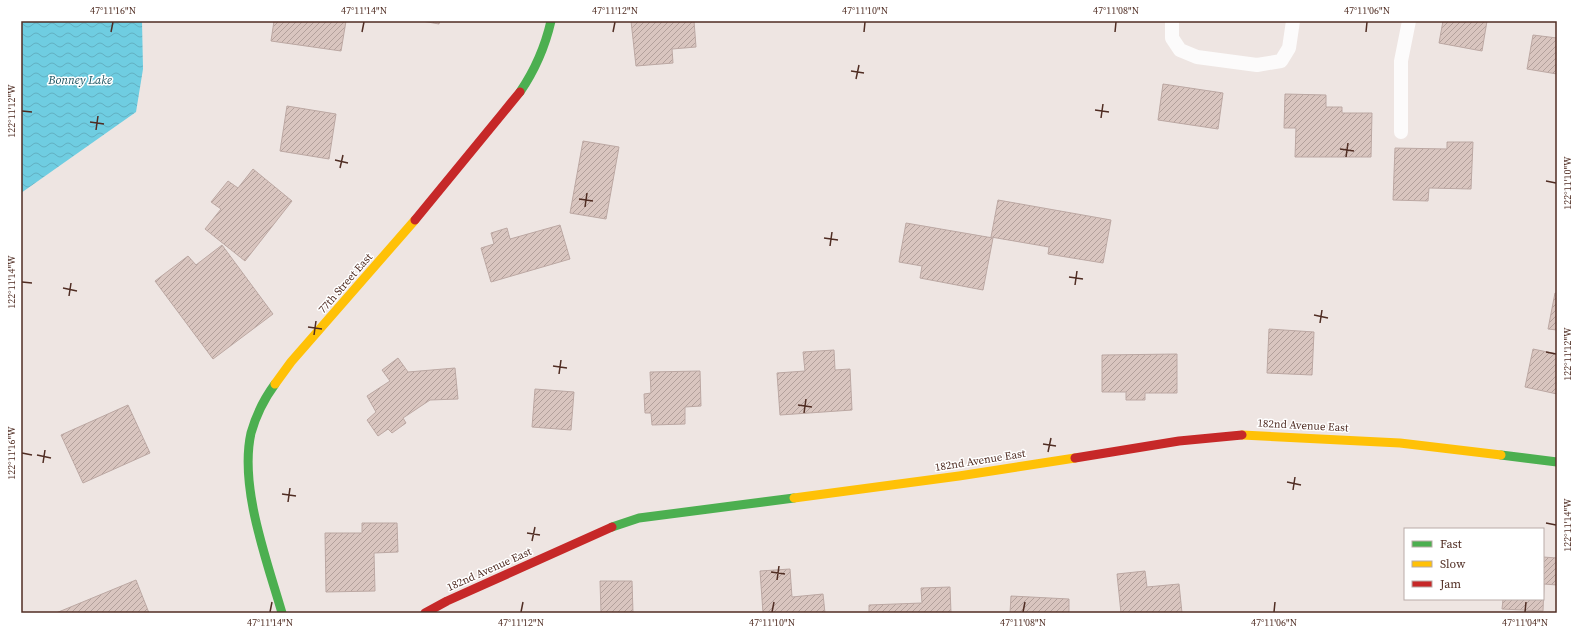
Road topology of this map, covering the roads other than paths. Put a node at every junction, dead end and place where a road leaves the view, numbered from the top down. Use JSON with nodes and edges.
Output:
{"nodes":[{"id":1,"x":551,"y":21,"type":"edge"},
{"id":2,"x":1172,"y":21,"type":"edge"},
{"id":3,"x":1294,"y":21,"type":"edge"},
{"id":4,"x":1409,"y":21,"type":"edge"},
{"id":5,"x":1402,"y":132,"type":"dead end"},
{"id":6,"x":1557,"y":462,"type":"edge"},
{"id":7,"x":282,"y":613,"type":"edge"},
{"id":8,"x":426,"y":613,"type":"edge"}],
"edges":[{"from":1,"to":7,"type":"street","name":"77th Street East"},
{"from":2,"to":3,"type":"lane"},
{"from":4,"to":5,"type":"lane"},
{"from":6,"to":8,"type":"street","name":"182nd Avenue East"}]}
